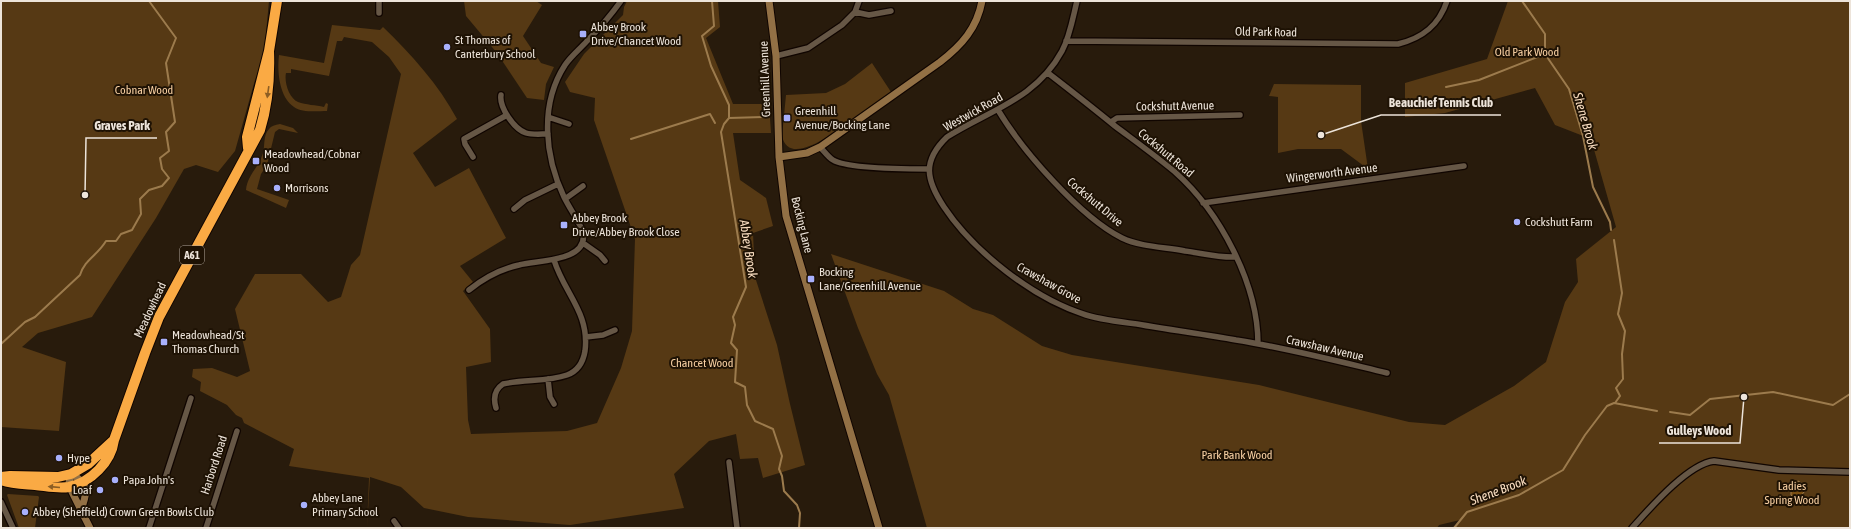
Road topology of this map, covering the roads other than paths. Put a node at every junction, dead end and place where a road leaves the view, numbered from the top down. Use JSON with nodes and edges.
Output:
{"nodes":[{"id":1,"x":277,"y":1,"type":"edge"},
{"id":2,"x":379,"y":1,"type":"edge"},
{"id":3,"x":621,"y":1,"type":"edge"},
{"id":4,"x":769,"y":1,"type":"edge"},
{"id":5,"x":859,"y":1,"type":"edge"},
{"id":6,"x":982,"y":1,"type":"edge"},
{"id":7,"x":1077,"y":1,"type":"edge"},
{"id":8,"x":1447,"y":1,"type":"edge"},
{"id":9,"x":891,"y":11,"type":"dead end"},
{"id":10,"x":855,"y":12,"type":"junction"},
{"id":11,"x":379,"y":13,"type":"dead end"},
{"id":12,"x":1066,"y":41,"type":"junction"},
{"id":13,"x":776,"y":56,"type":"junction"},
{"id":14,"x":1048,"y":73,"type":"junction"},
{"id":15,"x":501,"y":95,"type":"dead end"},
{"id":16,"x":998,"y":110,"type":"junction"},
{"id":17,"x":507,"y":115,"type":"junction"},
{"id":18,"x":1240,"y":115,"type":"dead end"},
{"id":19,"x":548,"y":117,"type":"junction"},
{"id":20,"x":1111,"y":122,"type":"junction"},
{"id":21,"x":569,"y":124,"type":"dead end"},
{"id":22,"x":548,"y":134,"type":"junction"},
{"id":23,"x":820,"y":147,"type":"junction"},
{"id":24,"x":473,"y":157,"type":"dead end"},
{"id":25,"x":779,"y":157,"type":"junction"},
{"id":26,"x":1464,"y":166,"type":"dead end"},
{"id":27,"x":929,"y":169,"type":"junction"},
{"id":28,"x":558,"y":184,"type":"junction"},
{"id":29,"x":582,"y":186,"type":"dead end"},
{"id":30,"x":565,"y":199,"type":"junction"},
{"id":31,"x":1203,"y":203,"type":"junction"},
{"id":32,"x":514,"y":209,"type":"dead end"},
{"id":33,"x":583,"y":243,"type":"junction"},
{"id":34,"x":1236,"y":257,"type":"junction"},
{"id":35,"x":554,"y":260,"type":"junction"},
{"id":36,"x":605,"y":261,"type":"dead end"},
{"id":37,"x":469,"y":290,"type":"dead end"},
{"id":38,"x":615,"y":330,"type":"dead end"},
{"id":39,"x":586,"y":337,"type":"junction"},
{"id":40,"x":1258,"y":344,"type":"junction"},
{"id":41,"x":1387,"y":373,"type":"dead end"},
{"id":42,"x":548,"y":379,"type":"junction"},
{"id":43,"x":191,"y":398,"type":"dead end"},
{"id":44,"x":554,"y":404,"type":"dead end"},
{"id":45,"x":496,"y":408,"type":"dead end"},
{"id":46,"x":237,"y":431,"type":"dead end"},
{"id":47,"x":114,"y":440,"type":"junction"},
{"id":48,"x":729,"y":462,"type":"dead end"},
{"id":49,"x":1850,"y":472,"type":"edge"},
{"id":50,"x":71,"y":474,"type":"junction"},
{"id":51,"x":1,"y":479,"type":"edge"},
{"id":52,"x":83,"y":481,"type":"junction"},
{"id":53,"x":70,"y":487,"type":"junction"},
{"id":54,"x":1,"y":502,"type":"edge"},
{"id":55,"x":81,"y":509,"type":"junction"},
{"id":56,"x":394,"y":521,"type":"dead end"},
{"id":57,"x":13,"y":528,"type":"edge"},
{"id":58,"x":90,"y":528,"type":"edge"},
{"id":59,"x":149,"y":528,"type":"edge"},
{"id":60,"x":206,"y":528,"type":"edge"},
{"id":61,"x":400,"y":528,"type":"edge"},
{"id":62,"x":738,"y":528,"type":"edge"},
{"id":63,"x":879,"y":528,"type":"edge"},
{"id":64,"x":1632,"y":528,"type":"edge"}],
"edges":[{"from":1,"to":47,"type":"highway","name":"Meadowhead","number":"A61"},
{"from":2,"to":11,"type":"street"},
{"from":3,"to":19,"type":"street"},
{"from":4,"to":13,"type":"street","name":"Greenhill Avenue"},
{"from":5,"to":10,"type":"street"},
{"from":6,"to":23,"type":"street"},
{"from":7,"to":12,"type":"street","name":"Westwick Road"},
{"from":8,"to":12,"type":"street","name":"Old Park Road"},
{"from":9,"to":10,"type":"street"},
{"from":10,"to":13,"type":"street"},
{"from":12,"to":14,"type":"street","name":"Westwick Road"},
{"from":13,"to":25,"type":"street","name":"Greenhill Avenue"},
{"from":14,"to":16,"type":"street","name":"Westwick Road"},
{"from":14,"to":20,"type":"street","name":"Cockshutt Road"},
{"from":15,"to":17,"type":"street"},
{"from":16,"to":27,"type":"street","name":"Westwick Road"},
{"from":16,"to":34,"type":"street","name":"Cockshutt Drive"},
{"from":17,"to":22,"type":"street"},
{"from":17,"to":24,"type":"street"},
{"from":18,"to":20,"type":"street","name":"Cockshutt Avenue"},
{"from":19,"to":21,"type":"street"},
{"from":19,"to":22,"type":"street"},
{"from":20,"to":31,"type":"street","name":"Cockshutt Road"},
{"from":22,"to":28,"type":"street"},
{"from":23,"to":25,"type":"street"},
{"from":23,"to":27,"type":"street"},
{"from":25,"to":63,"type":"street","name":"Bocking Lane"},
{"from":26,"to":31,"type":"street","name":"Wingerworth Avenue"},
{"from":27,"to":40,"type":"street","name":"Crawshaw Grove"},
{"from":28,"to":30,"type":"street"},
{"from":28,"to":32,"type":"street"},
{"from":29,"to":30,"type":"street"},
{"from":30,"to":33,"type":"street"},
{"from":31,"to":34,"type":"street","name":"Cockshutt Road"},
{"from":33,"to":35,"type":"street"},
{"from":33,"to":36,"type":"street"},
{"from":34,"to":40,"type":"street","name":"Cockshutt Road"},
{"from":35,"to":37,"type":"street"},
{"from":35,"to":39,"type":"street"},
{"from":38,"to":39,"type":"street"},
{"from":39,"to":42,"type":"street"},
{"from":40,"to":41,"type":"street","name":"Crawshaw Avenue"},
{"from":42,"to":44,"type":"street"},
{"from":42,"to":45,"type":"street"},
{"from":43,"to":59,"type":"street"},
{"from":46,"to":60,"type":"street","name":"Harbord Road"},
{"from":47,"to":50,"type":"highway","name":"Meadowhead","number":"A61"},
{"from":47,"to":52,"type":"highway","number":"A61"},
{"from":48,"to":62,"type":"street"},
{"from":49,"to":64,"type":"street"},
{"from":50,"to":51,"type":"highway","number":"A61"},
{"from":50,"to":52,"type":"street"},
{"from":50,"to":53,"type":"street"},
{"from":53,"to":51,"type":"highway","number":"A61","one_way":true},
{"from":52,"to":53,"type":"highway","number":"A61"},
{"from":52,"to":55,"type":"street"},
{"from":53,"to":55,"type":"street"},
{"from":54,"to":57,"type":"street"},
{"from":55,"to":58,"type":"street"},
{"from":56,"to":61,"type":"street"}]}
